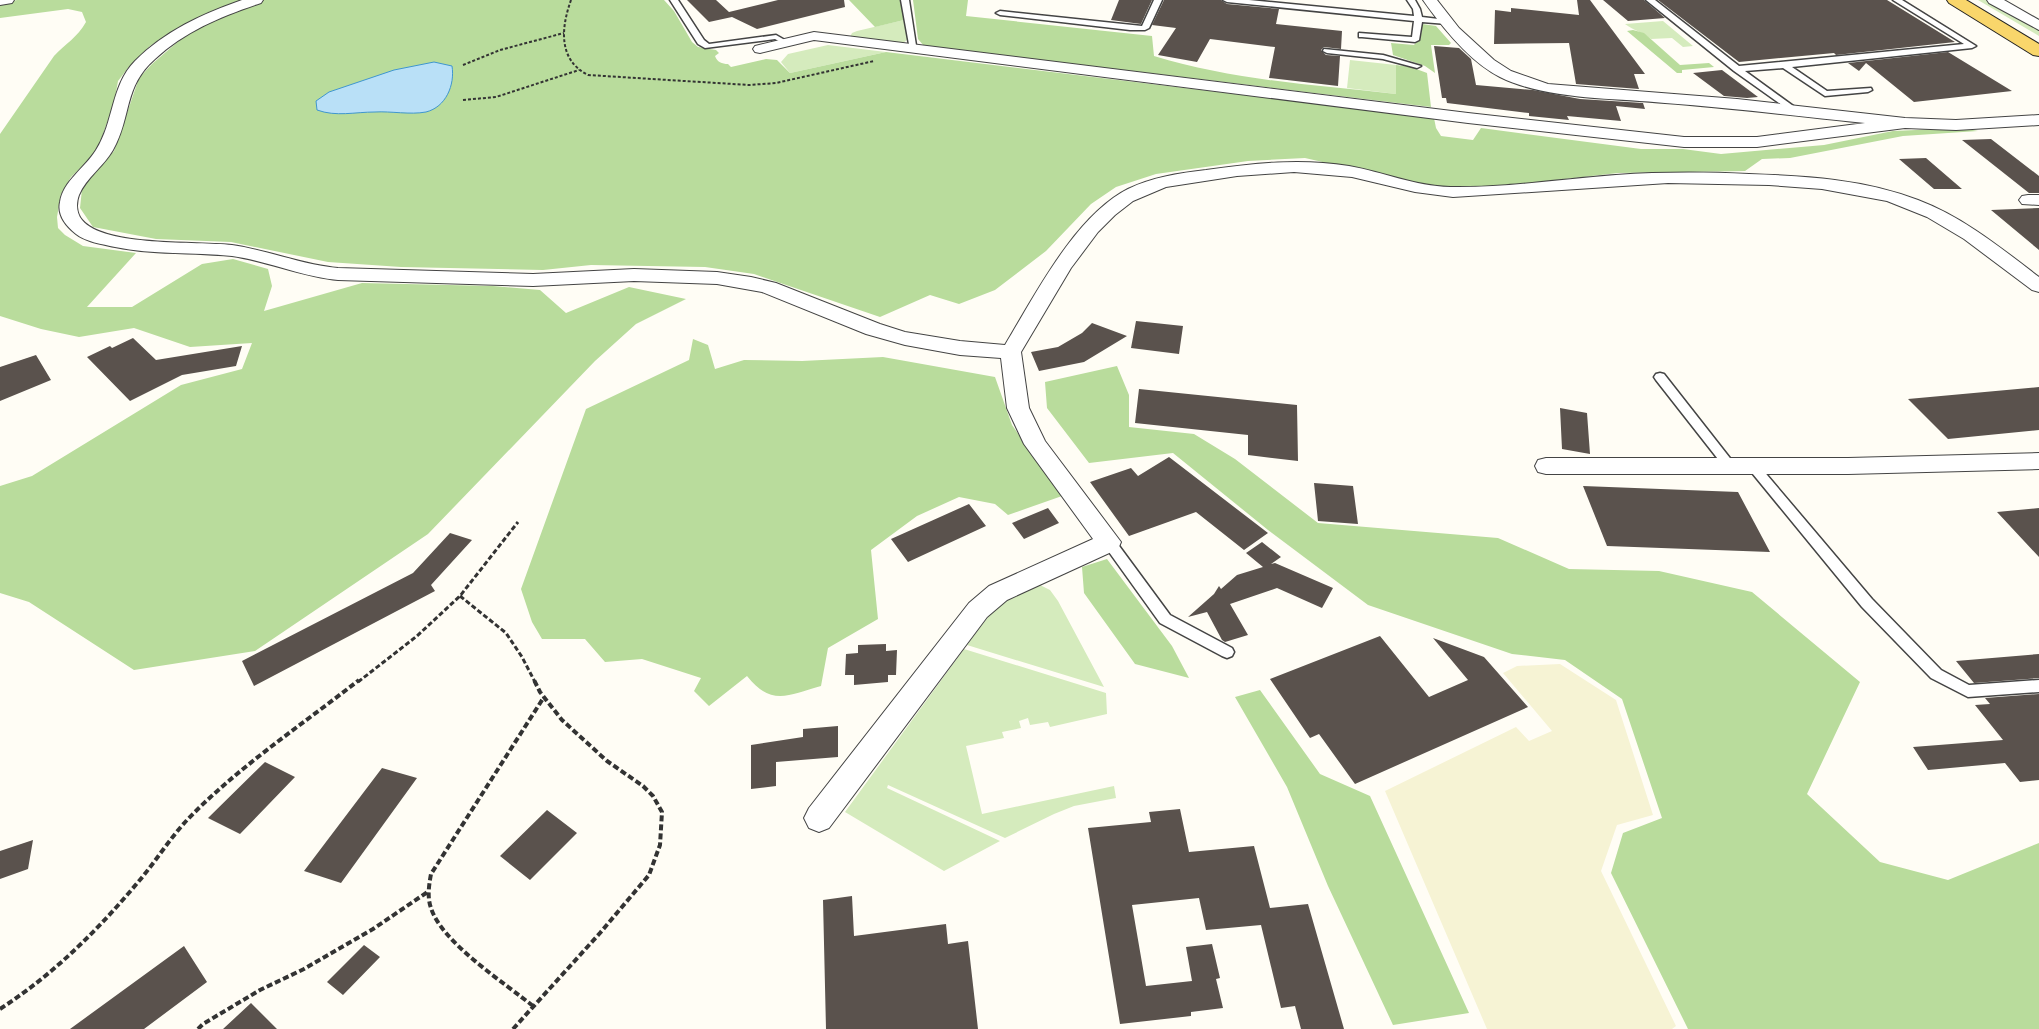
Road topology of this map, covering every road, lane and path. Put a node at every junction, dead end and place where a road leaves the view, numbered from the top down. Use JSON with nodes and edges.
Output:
{"nodes":[{"id":1,"x":7,"y":0,"type":"edge"},
{"id":2,"x":256,"y":0,"type":"edge"},
{"id":3,"x":570,"y":0,"type":"edge"},
{"id":4,"x":674,"y":0,"type":"edge"},
{"id":5,"x":905,"y":0,"type":"edge"},
{"id":6,"x":1158,"y":0,"type":"edge"},
{"id":7,"x":1227,"y":0,"type":"edge"},
{"id":8,"x":1411,"y":0,"type":"edge"},
{"id":9,"x":1430,"y":0,"type":"edge"},
{"id":10,"x":1650,"y":0,"type":"edge"},
{"id":11,"x":1897,"y":0,"type":"edge"},
{"id":12,"x":1955,"y":0,"type":"edge"},
{"id":13,"x":1994,"y":0,"type":"edge"},
{"id":14,"x":0,"y":2,"type":"edge"},
{"id":15,"x":1000,"y":12,"type":"dead end"},
{"id":16,"x":1419,"y":20,"type":"junction"},
{"id":17,"x":1447,"y":22,"type":"junction"},
{"id":18,"x":2039,"y":26,"type":"edge"},
{"id":19,"x":564,"y":33,"type":"junction"},
{"id":20,"x":1362,"y":35,"type":"dead end"},
{"id":21,"x":786,"y":43,"type":"junction"},
{"id":22,"x":2035,"y":46,"type":"edge"},
{"id":23,"x":1385,"y":47,"type":"junction"},
{"id":24,"x":760,"y":49,"type":"dead end"},
{"id":25,"x":914,"y":50,"type":"junction"},
{"id":26,"x":1326,"y":51,"type":"dead end"},
{"id":27,"x":874,"y":61,"type":"dead end"},
{"id":28,"x":463,"y":64,"type":"dead end"},
{"id":29,"x":1785,"y":65,"type":"junction"},
{"id":30,"x":1417,"y":66,"type":"dead end"},
{"id":31,"x":1736,"y":69,"type":"junction"},
{"id":32,"x":579,"y":70,"type":"junction"},
{"id":33,"x":1868,"y":90,"type":"dead end"},
{"id":34,"x":463,"y":100,"type":"dead end"},
{"id":35,"x":1792,"y":110,"type":"junction"},
{"id":36,"x":2039,"y":120,"type":"edge"},
{"id":37,"x":1905,"y":123,"type":"junction"},
{"id":38,"x":2039,"y":286,"type":"edge"},
{"id":39,"x":1011,"y":352,"type":"junction"},
{"id":40,"x":1660,"y":377,"type":"dead end"},
{"id":41,"x":2039,"y":461,"type":"edge"},
{"id":42,"x":1729,"y":465,"type":"junction"},
{"id":43,"x":1752,"y":465,"type":"junction"},
{"id":44,"x":1546,"y":466,"type":"dead end"},
{"id":45,"x":518,"y":522,"type":"dead end"},
{"id":46,"x":1109,"y":542,"type":"junction"},
{"id":47,"x":460,"y":596,"type":"junction"},
{"id":48,"x":1227,"y":652,"type":"dead end"},
{"id":49,"x":2039,"y":686,"type":"edge"},
{"id":50,"x":544,"y":698,"type":"junction"},
{"id":51,"x":819,"y":818,"type":"dead end"},
{"id":52,"x":429,"y":891,"type":"junction"},
{"id":53,"x":533,"y":1006,"type":"junction"},
{"id":54,"x":0,"y":1009,"type":"edge"},
{"id":55,"x":198,"y":1029,"type":"edge"},
{"id":56,"x":512,"y":1029,"type":"edge"}],
"edges":[{"from":1,"to":14,"type":"street"},
{"from":2,"to":39,"type":"street"},
{"from":3,"to":19,"type":"path"},
{"from":4,"to":21,"type":"lane"},
{"from":5,"to":25,"type":"lane"},
{"from":6,"to":15,"type":"lane"},
{"from":7,"to":16,"type":"lane"},
{"from":8,"to":16,"type":"lane"},
{"from":9,"to":17,"type":"street"},
{"from":10,"to":31,"type":"lane"},
{"from":11,"to":29,"type":"lane"},
{"from":12,"to":22,"type":"main road"},
{"from":13,"to":18,"type":"street"},
{"from":16,"to":17,"type":"lane"},
{"from":16,"to":23,"type":"lane"},
{"from":17,"to":35,"type":"street"},
{"from":19,"to":28,"type":"path"},
{"from":19,"to":32,"type":"path"},
{"from":20,"to":23,"type":"lane"},
{"from":21,"to":24,"type":"street"},
{"from":21,"to":25,"type":"street"},
{"from":23,"to":26,"type":"lane"},
{"from":23,"to":30,"type":"lane"},
{"from":25,"to":37,"type":"street"},
{"from":27,"to":32,"type":"path"},
{"from":29,"to":31,"type":"lane"},
{"from":29,"to":33,"type":"lane"},
{"from":31,"to":35,"type":"lane"},
{"from":32,"to":34,"type":"path"},
{"from":35,"to":37,"type":"street"},
{"from":36,"to":37,"type":"street"},
{"from":38,"to":39,"type":"street"},
{"from":39,"to":46,"type":"street"},
{"from":40,"to":42,"type":"lane"},
{"from":41,"to":43,"type":"street"},
{"from":42,"to":43,"type":"street"},
{"from":42,"to":44,"type":"street"},
{"from":43,"to":49,"type":"lane"},
{"from":45,"to":47,"type":"path"},
{"from":46,"to":48,"type":"lane"},
{"from":46,"to":51,"type":"street"},
{"from":47,"to":50,"type":"path"},
{"from":47,"to":54,"type":"path"},
{"from":50,"to":52,"type":"path"},
{"from":50,"to":53,"type":"path"},
{"from":52,"to":53,"type":"path"},
{"from":52,"to":55,"type":"path"},
{"from":53,"to":56,"type":"path"}]}
